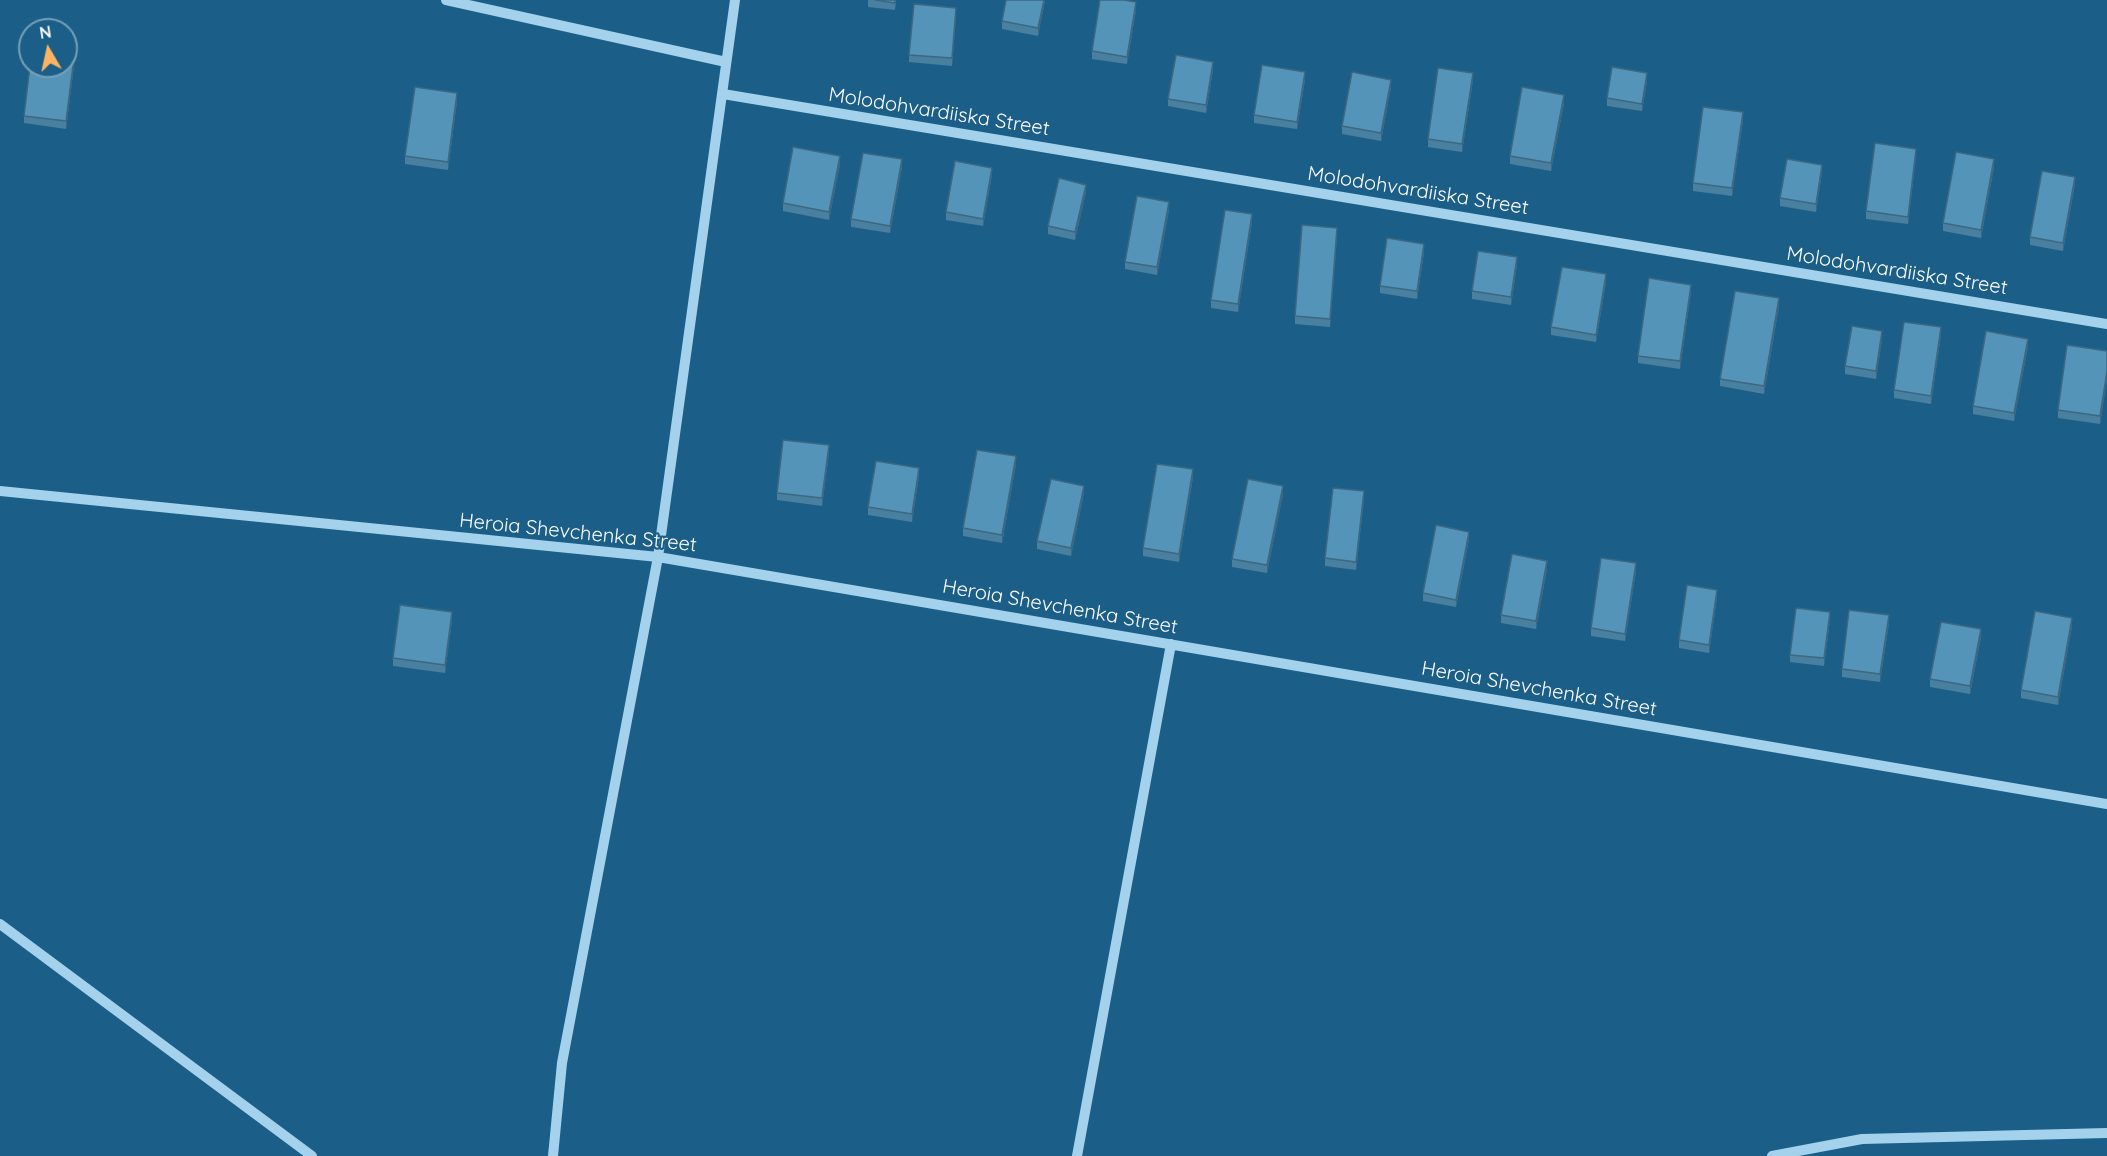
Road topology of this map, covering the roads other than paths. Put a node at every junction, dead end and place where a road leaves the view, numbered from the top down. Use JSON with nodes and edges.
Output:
{"nodes":[{"id":1,"x":446,"y":0,"type":"edge"},
{"id":2,"x":735,"y":0,"type":"edge"},
{"id":3,"x":726,"y":62,"type":"junction"},
{"id":4,"x":723,"y":94,"type":"junction"},
{"id":5,"x":2107,"y":324,"type":"edge"},
{"id":6,"x":0,"y":491,"type":"edge"},
{"id":7,"x":658,"y":557,"type":"junction"},
{"id":8,"x":1170,"y":644,"type":"junction"},
{"id":9,"x":2107,"y":804,"type":"edge"},
{"id":10,"x":0,"y":924,"type":"edge"},
{"id":11,"x":2107,"y":1133,"type":"edge"},
{"id":12,"x":312,"y":1156,"type":"edge"},
{"id":13,"x":553,"y":1156,"type":"edge"},
{"id":14,"x":1077,"y":1156,"type":"edge"},
{"id":15,"x":1772,"y":1156,"type":"edge"}],
"edges":[{"from":1,"to":3,"type":"street"},
{"from":2,"to":3,"type":"street"},
{"from":3,"to":4,"type":"street"},
{"from":4,"to":5,"type":"street","name":"Molodohvardiiska Street"},
{"from":4,"to":7,"type":"street"},
{"from":6,"to":7,"type":"street","name":"Heroia Shevchenka Street"},
{"from":7,"to":8,"type":"street","name":"Heroia Shevchenka Street"},
{"from":7,"to":13,"type":"street"},
{"from":8,"to":9,"type":"street","name":"Heroia Shevchenka Street"},
{"from":8,"to":14,"type":"street"},
{"from":10,"to":12,"type":"street"},
{"from":11,"to":15,"type":"street"}]}
